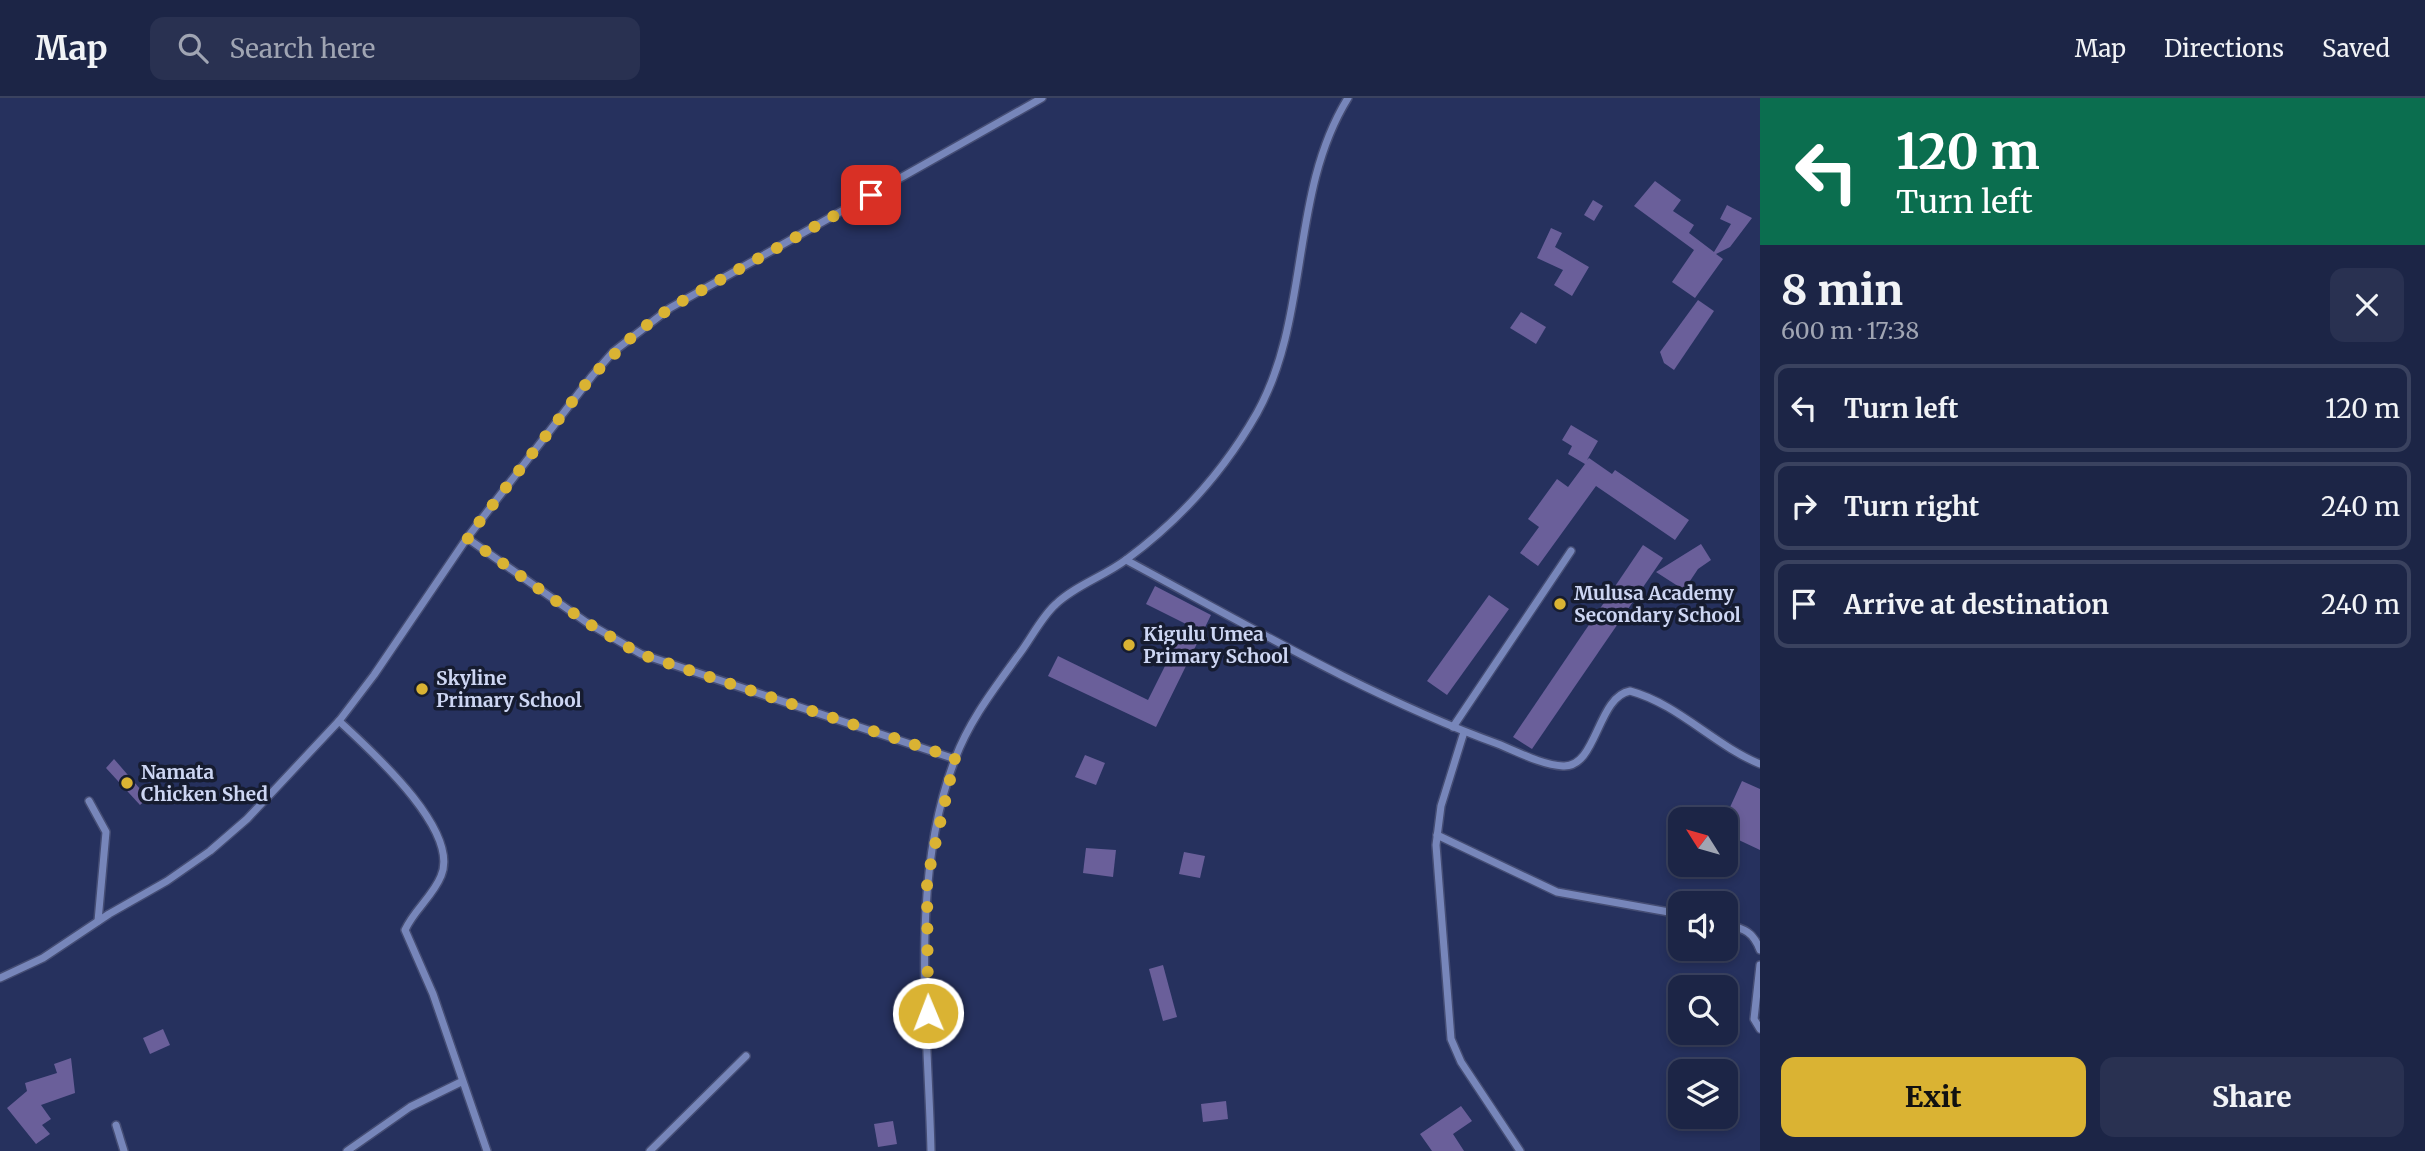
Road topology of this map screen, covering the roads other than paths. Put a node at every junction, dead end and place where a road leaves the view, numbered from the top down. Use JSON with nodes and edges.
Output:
{"nodes":[{"id":1,"x":1042,"y":98,"type":"edge"},
{"id":2,"x":1349,"y":98,"type":"edge"},
{"id":3,"x":467,"y":538,"type":"junction"},
{"id":4,"x":1571,"y":551,"type":"dead end"},
{"id":5,"x":1126,"y":560,"type":"junction"},
{"id":6,"x":339,"y":721,"type":"junction"},
{"id":7,"x":1453,"y":727,"type":"junction"},
{"id":8,"x":1464,"y":732,"type":"junction"},
{"id":9,"x":955,"y":758,"type":"junction"},
{"id":10,"x":1760,"y":764,"type":"edge"},
{"id":11,"x":89,"y":801,"type":"dead end"},
{"id":12,"x":1437,"y":835,"type":"junction"},
{"id":13,"x":1668,"y":912,"type":"edge"},
{"id":14,"x":98,"y":921,"type":"junction"},
{"id":15,"x":1738,"y":927,"type":"edge"},
{"id":16,"x":1760,"y":950,"type":"edge"},
{"id":17,"x":1760,"y":965,"type":"edge"},
{"id":18,"x":0,"y":978,"type":"edge"},
{"id":19,"x":1760,"y":1029,"type":"edge"},
{"id":20,"x":746,"y":1056,"type":"dead end"},
{"id":21,"x":461,"y":1082,"type":"junction"},
{"id":22,"x":116,"y":1125,"type":"dead end"},
{"id":23,"x":124,"y":1151,"type":"edge"},
{"id":24,"x":347,"y":1151,"type":"edge"},
{"id":25,"x":487,"y":1151,"type":"edge"},
{"id":26,"x":650,"y":1151,"type":"edge"},
{"id":27,"x":931,"y":1151,"type":"edge"},
{"id":28,"x":1520,"y":1151,"type":"edge"}],
"edges":[{"from":1,"to":3,"type":"street"},
{"from":2,"to":5,"type":"street"},
{"from":3,"to":6,"type":"street"},
{"from":3,"to":9,"type":"street"},
{"from":4,"to":7,"type":"street"},
{"from":5,"to":7,"type":"street"},
{"from":5,"to":9,"type":"street"},
{"from":6,"to":14,"type":"street"},
{"from":6,"to":21,"type":"street"},
{"from":7,"to":8,"type":"street"},
{"from":8,"to":10,"type":"street"},
{"from":8,"to":12,"type":"street"},
{"from":9,"to":27,"type":"street"},
{"from":11,"to":14,"type":"street"},
{"from":12,"to":13,"type":"street"},
{"from":12,"to":28,"type":"street"},
{"from":14,"to":18,"type":"street"},
{"from":15,"to":16,"type":"street"},
{"from":17,"to":19,"type":"street"},
{"from":20,"to":26,"type":"street"},
{"from":21,"to":24,"type":"street"},
{"from":21,"to":25,"type":"street"},
{"from":22,"to":23,"type":"street"}]}
